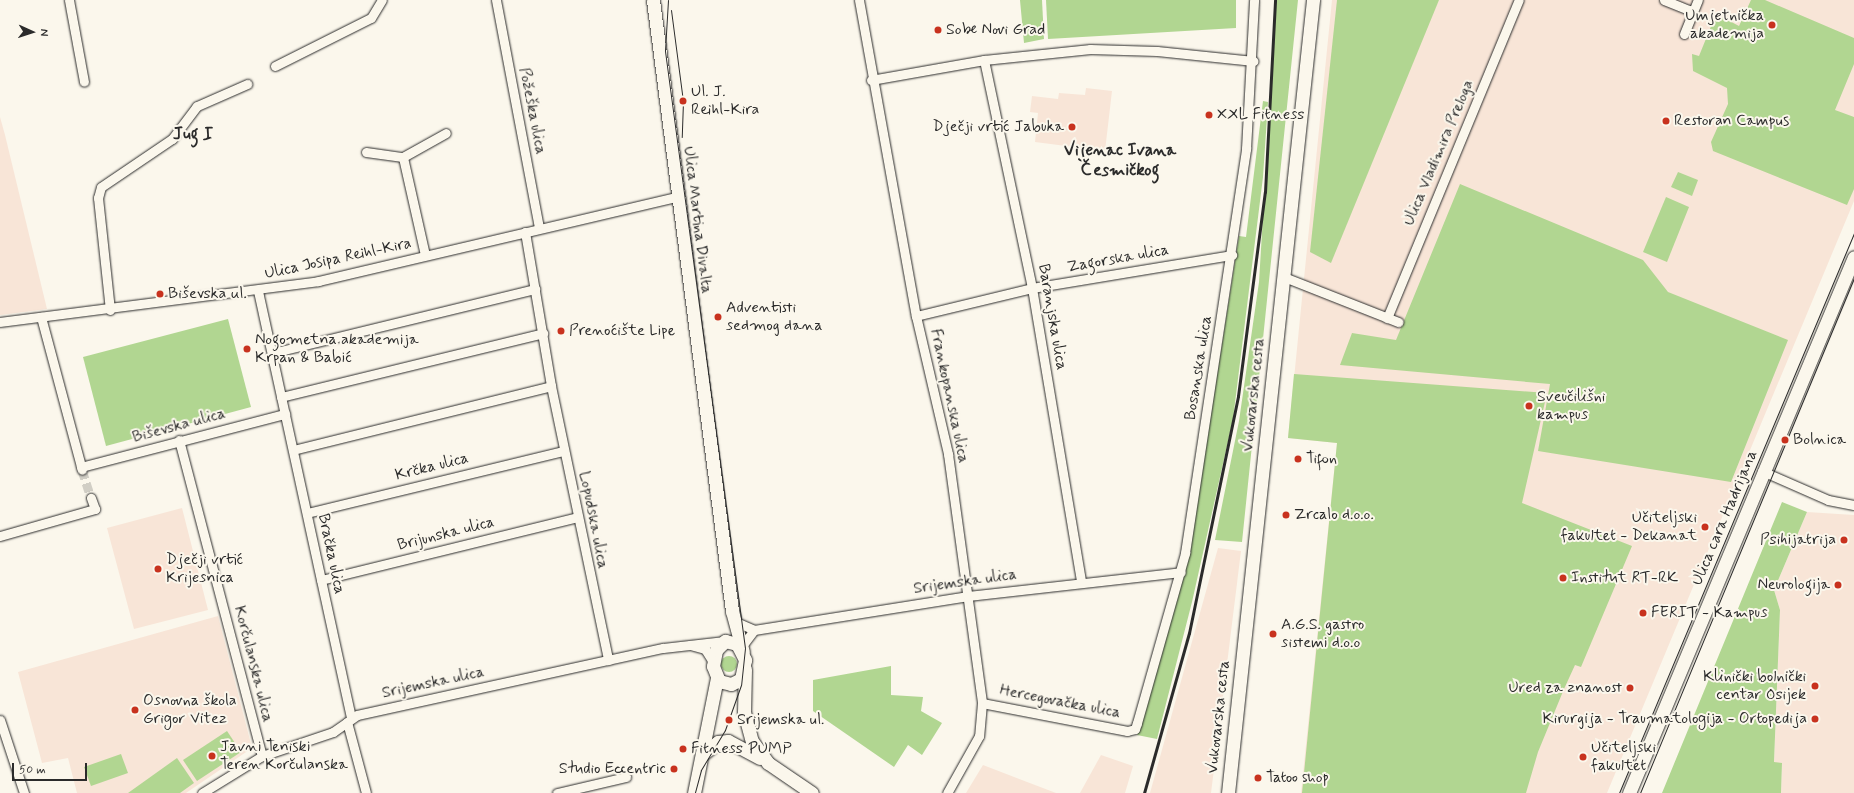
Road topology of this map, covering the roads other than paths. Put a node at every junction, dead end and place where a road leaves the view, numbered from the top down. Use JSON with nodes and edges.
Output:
{"nodes":[{"id":1,"x":69,"y":0,"type":"edge"},
{"id":2,"x":382,"y":0,"type":"edge"},
{"id":3,"x":496,"y":0,"type":"edge"},
{"id":4,"x":653,"y":0,"type":"edge"},
{"id":5,"x":858,"y":0,"type":"edge"},
{"id":6,"x":1254,"y":0,"type":"edge"},
{"id":7,"x":1313,"y":0,"type":"edge"},
{"id":8,"x":1519,"y":0,"type":"edge"},
{"id":9,"x":1664,"y":0,"type":"edge"},
{"id":10,"x":1698,"y":0,"type":"edge"},
{"id":11,"x":1693,"y":12,"type":"junction"},
{"id":12,"x":1684,"y":34,"type":"dead end"},
{"id":13,"x":984,"y":60,"type":"junction"},
{"id":14,"x":1253,"y":61,"type":"junction"},
{"id":15,"x":275,"y":66,"type":"dead end"},
{"id":16,"x":871,"y":80,"type":"junction"},
{"id":17,"x":84,"y":82,"type":"dead end"},
{"id":18,"x":247,"y":84,"type":"dead end"},
{"id":19,"x":446,"y":133,"type":"dead end"},
{"id":20,"x":366,"y":152,"type":"dead end"},
{"id":21,"x":403,"y":157,"type":"junction"},
{"id":22,"x":676,"y":197,"type":"junction"},
{"id":23,"x":539,"y":228,"type":"junction"},
{"id":24,"x":525,"y":232,"type":"junction"},
{"id":25,"x":1232,"y":255,"type":"junction"},
{"id":26,"x":425,"y":256,"type":"junction"},
{"id":27,"x":1854,"y":258,"type":"edge"},
{"id":28,"x":1284,"y":277,"type":"junction"},
{"id":29,"x":1032,"y":288,"type":"junction"},
{"id":30,"x":535,"y":289,"type":"junction"},
{"id":31,"x":258,"y":291,"type":"junction"},
{"id":32,"x":110,"y":310,"type":"junction"},
{"id":33,"x":916,"y":316,"type":"junction"},
{"id":34,"x":41,"y":317,"type":"junction"},
{"id":35,"x":1387,"y":318,"type":"junction"},
{"id":36,"x":0,"y":322,"type":"edge"},
{"id":37,"x":1398,"y":322,"type":"dead end"},
{"id":38,"x":543,"y":333,"type":"junction"},
{"id":39,"x":272,"y":353,"type":"junction"},
{"id":40,"x":551,"y":386,"type":"junction"},
{"id":41,"x":281,"y":397,"type":"junction"},
{"id":42,"x":285,"y":414,"type":"junction"},
{"id":43,"x":179,"y":440,"type":"junction"},
{"id":44,"x":293,"y":450,"type":"junction"},
{"id":45,"x":564,"y":451,"type":"junction"},
{"id":46,"x":1762,"y":471,"type":"junction"},
{"id":47,"x":91,"y":498,"type":"tunnel mouth"},
{"id":48,"x":1854,"y":505,"type":"edge"},
{"id":49,"x":307,"y":513,"type":"junction"},
{"id":50,"x":577,"y":517,"type":"junction"},
{"id":51,"x":0,"y":536,"type":"edge"},
{"id":52,"x":1181,"y":572,"type":"junction"},
{"id":53,"x":321,"y":580,"type":"junction"},
{"id":54,"x":1081,"y":582,"type":"junction"},
{"id":55,"x":968,"y":596,"type":"junction"},
{"id":56,"x":733,"y":616,"type":"junction"},
{"id":57,"x":754,"y":630,"type":"junction"},
{"id":58,"x":725,"y":641,"type":"junction"},
{"id":59,"x":686,"y":644,"type":"junction"},
{"id":60,"x":742,"y":649,"type":"junction"},
{"id":61,"x":608,"y":660,"type":"junction"},
{"id":62,"x":712,"y":660,"type":"junction"},
{"id":63,"x":745,"y":669,"type":"junction"},
{"id":64,"x":726,"y":683,"type":"junction"},
{"id":65,"x":982,"y":703,"type":"junction"},
{"id":66,"x":744,"y":712,"type":"junction"},
{"id":67,"x":0,"y":720,"type":"edge"},
{"id":68,"x":349,"y":720,"type":"junction"},
{"id":69,"x":1131,"y":731,"type":"joint"},
{"id":70,"x":705,"y":748,"type":"junction"},
{"id":71,"x":262,"y":756,"type":"junction"},
{"id":72,"x":768,"y":763,"type":"junction"},
{"id":73,"x":626,"y":777,"type":"dead end"},
{"id":74,"x":24,"y":793,"type":"edge"},
{"id":75,"x":202,"y":793,"type":"edge"},
{"id":76,"x":366,"y":793,"type":"edge"},
{"id":77,"x":557,"y":793,"type":"edge"},
{"id":78,"x":694,"y":793,"type":"edge"},
{"id":79,"x":812,"y":793,"type":"edge"},
{"id":80,"x":947,"y":793,"type":"edge"},
{"id":81,"x":1228,"y":793,"type":"edge"},
{"id":82,"x":1630,"y":793,"type":"edge"}],
"edges":[{"from":1,"to":17,"type":"street"},
{"from":2,"to":15,"type":"street"},
{"from":3,"to":23,"type":"street","name":"Požeška ulica"},
{"from":4,"to":22,"type":"main road","name":"Ulica Martina Divalta"},
{"from":5,"to":16,"type":"street","name":"Frankopanska ulica"},
{"from":6,"to":14,"type":"street","name":"Bosanska ulica"},
{"from":7,"to":28,"type":"main road","name":"Vukovarska cesta"},
{"from":8,"to":35,"type":"street","name":"Ulica Vladimira Preloga"},
{"from":9,"to":11,"type":"street"},
{"from":10,"to":11,"type":"street"},
{"from":11,"to":12,"type":"street"},
{"from":13,"to":14,"type":"street"},
{"from":13,"to":16,"type":"street"},
{"from":13,"to":29,"type":"street","name":"Baranjska ulica"},
{"from":14,"to":25,"type":"street","name":"Bosanska ulica"},
{"from":16,"to":33,"type":"street","name":"Frankopanska ulica"},
{"from":18,"to":32,"type":"street"},
{"from":19,"to":21,"type":"street"},
{"from":20,"to":21,"type":"street"},
{"from":21,"to":26,"type":"street"},
{"from":22,"to":23,"type":"street","name":"Ulica Josipa Reihl-Kira"},
{"from":22,"to":56,"type":"main road","name":"Ulica Martina Divalta"},
{"from":23,"to":24,"type":"street","name":"Ulica Josipa Reihl-Kira"},
{"from":24,"to":26,"type":"street","name":"Ulica Josipa Reihl-Kira"},
{"from":24,"to":30,"type":"street","name":"Lopudska ulica"},
{"from":25,"to":29,"type":"street","name":"Zagorska ulica"},
{"from":25,"to":52,"type":"street","name":"Bosanska ulica"},
{"from":26,"to":31,"type":"street","name":"Ulica Josipa Reihl-Kira"},
{"from":27,"to":46,"type":"main road","name":"Ulica cara Hadrijana"},
{"from":28,"to":35,"type":"street"},
{"from":28,"to":81,"type":"main road","name":"Vukovarska cesta"},
{"from":29,"to":33,"type":"street","name":"Zagorska ulica"},
{"from":29,"to":54,"type":"street","name":"Baranjska ulica"},
{"from":30,"to":38,"type":"street","name":"Lopudska ulica"},
{"from":30,"to":39,"type":"street"},
{"from":31,"to":32,"type":"street","name":"Ulica Josipa Reihl-Kira"},
{"from":31,"to":39,"type":"street","name":"Bračka ulica"},
{"from":32,"to":34,"type":"street","name":"Ulica Josipa Reihl-Kira"},
{"from":33,"to":55,"type":"street","name":"Frankopanska ulica"},
{"from":34,"to":36,"type":"street","name":"Ulica Josipa Reihl-Kira"},
{"from":34,"to":43,"type":"street","name":"Biševska ulica"},
{"from":35,"to":37,"type":"street"},
{"from":38,"to":40,"type":"street","name":"Lopudska ulica"},
{"from":38,"to":41,"type":"street"},
{"from":39,"to":41,"type":"street","name":"Bračka ulica"},
{"from":40,"to":44,"type":"street"},
{"from":40,"to":45,"type":"street","name":"Lopudska ulica"},
{"from":41,"to":42,"type":"street","name":"Bračka ulica"},
{"from":42,"to":43,"type":"street","name":"Biševska ulica"},
{"from":42,"to":44,"type":"street","name":"Bračka ulica"},
{"from":43,"to":71,"type":"street","name":"Korčulanska ulica"},
{"from":44,"to":49,"type":"street","name":"Bračka ulica"},
{"from":45,"to":49,"type":"street","name":"Krčka ulica"},
{"from":45,"to":50,"type":"street","name":"Lopudska ulica"},
{"from":46,"to":48,"type":"street"},
{"from":46,"to":82,"type":"main road","name":"Ulica cara Hadrijana"},
{"from":47,"to":51,"type":"street"},
{"from":49,"to":53,"type":"street","name":"Bračka ulica"},
{"from":50,"to":53,"type":"street","name":"Brijunska ulica"},
{"from":50,"to":61,"type":"street","name":"Lopudska ulica"},
{"from":52,"to":54,"type":"street","name":"Srijemska ulica"},
{"from":52,"to":69,"type":"street","name":"Bosanska ulica"},
{"from":53,"to":68,"type":"street","name":"Bračka ulica"},
{"from":54,"to":55,"type":"street","name":"Srijemska ulica"},
{"from":55,"to":57,"type":"street","name":"Srijemska ulica"},
{"from":55,"to":65,"type":"street","name":"Frankopanska ulica"},
{"from":56,"to":57,"type":"street"},
{"from":56,"to":58,"type":"main road","name":"Ulica Martina Divalta"},
{"from":56,"to":60,"type":"main road","name":"Ulica Martina Divalta"},
{"from":57,"to":60,"type":"street"},
{"from":58,"to":59,"type":"street","name":"Srijemska ulica"},
{"from":58,"to":60,"type":"main road"},
{"from":58,"to":62,"type":"main road"},
{"from":59,"to":61,"type":"street","name":"Srijemska ulica"},
{"from":59,"to":62,"type":"street","name":"Srijemska ulica"},
{"from":60,"to":63,"type":"main road"},
{"from":61,"to":68,"type":"street","name":"Srijemska ulica"},
{"from":62,"to":64,"type":"main road"},
{"from":63,"to":64,"type":"main road"},
{"from":63,"to":66,"type":"main road"},
{"from":64,"to":66,"type":"main road"},
{"from":64,"to":70,"type":"main road"},
{"from":65,"to":69,"type":"street","name":"Hercegovačka ulica"},
{"from":65,"to":80,"type":"street","name":"Frankopanska ulica"},
{"from":66,"to":72,"type":"main road"},
{"from":67,"to":74,"type":"street"},
{"from":68,"to":71,"type":"street","name":"Srijemska ulica"},
{"from":68,"to":76,"type":"street","name":"Bračka ulica"},
{"from":70,"to":72,"type":"main road"},
{"from":70,"to":78,"type":"main road"},
{"from":71,"to":75,"type":"street","name":"Srijemska ulica"},
{"from":72,"to":79,"type":"main road"},
{"from":73,"to":77,"type":"street"}]}
